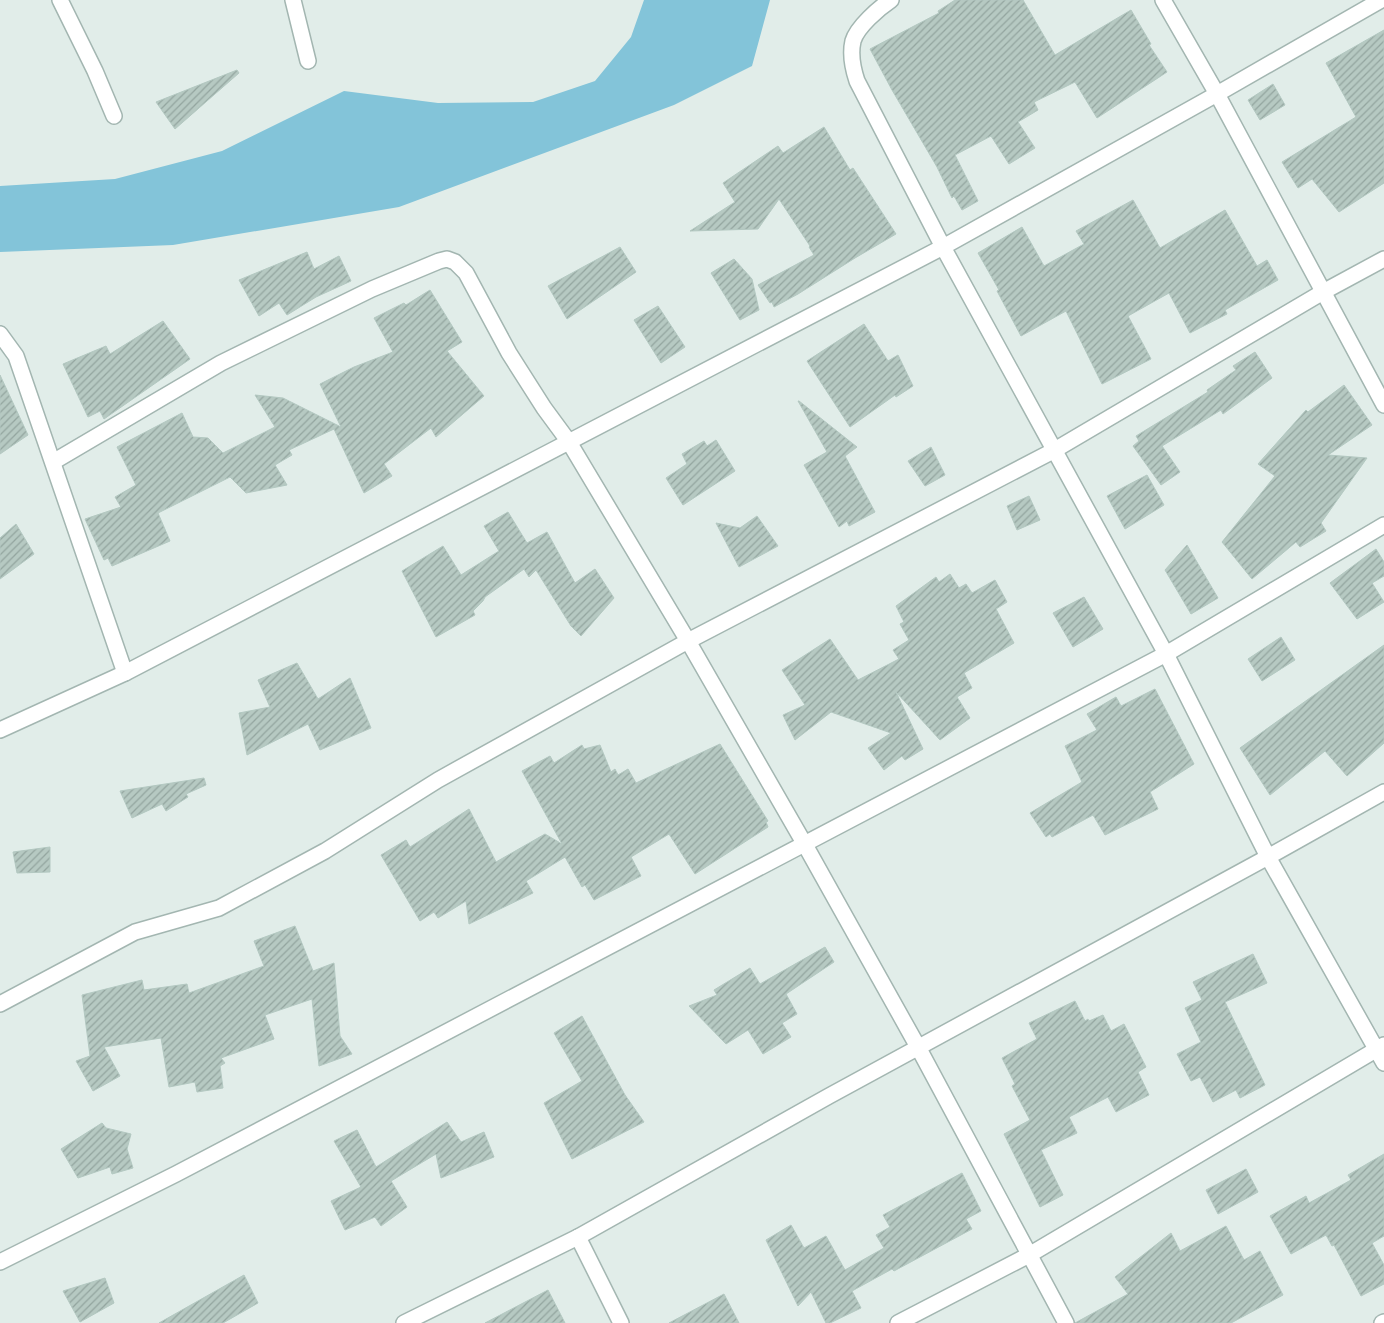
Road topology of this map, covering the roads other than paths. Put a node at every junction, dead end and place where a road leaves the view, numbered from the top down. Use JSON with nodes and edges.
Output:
{"nodes":[{"id":1,"x":60,"y":0,"type":"edge"},
{"id":2,"x":293,"y":0,"type":"edge"},
{"id":3,"x":891,"y":0,"type":"edge"},
{"id":4,"x":1163,"y":0,"type":"edge"},
{"id":5,"x":1381,"y":0,"type":"edge"},
{"id":6,"x":308,"y":61,"type":"dead end"},
{"id":7,"x":1217,"y":94,"type":"junction"},
{"id":8,"x":114,"y":116,"type":"dead end"},
{"id":9,"x":943,"y":247,"type":"junction"},
{"id":10,"x":1384,"y":259,"type":"edge"},
{"id":11,"x":1322,"y":292,"type":"junction"},
{"id":12,"x":0,"y":334,"type":"edge"},
{"id":13,"x":1384,"y":405,"type":"edge"},
{"id":14,"x":570,"y":442,"type":"junction"},
{"id":15,"x":1054,"y":451,"type":"junction"},
{"id":16,"x":53,"y":462,"type":"junction"},
{"id":17,"x":1384,"y":525,"type":"edge"},
{"id":18,"x":688,"y":641,"type":"junction"},
{"id":19,"x":1166,"y":654,"type":"junction"},
{"id":20,"x":125,"y":672,"type":"junction"},
{"id":21,"x":0,"y":730,"type":"edge"},
{"id":22,"x":1384,"y":792,"type":"edge"},
{"id":23,"x":804,"y":843,"type":"junction"},
{"id":24,"x":1268,"y":857,"type":"junction"},
{"id":25,"x":0,"y":1004,"type":"edge"},
{"id":26,"x":918,"y":1047,"type":"junction"},
{"id":27,"x":1382,"y":1052,"type":"edge"},
{"id":28,"x":578,"y":1237,"type":"junction"},
{"id":29,"x":1029,"y":1255,"type":"junction"},
{"id":30,"x":0,"y":1262,"type":"edge"},
{"id":31,"x":404,"y":1323,"type":"edge"},
{"id":32,"x":621,"y":1323,"type":"edge"},
{"id":33,"x":898,"y":1323,"type":"edge"},
{"id":34,"x":1066,"y":1323,"type":"edge"}],
"edges":[{"from":1,"to":8,"type":"street"},
{"from":2,"to":6,"type":"street"},
{"from":3,"to":9,"type":"street"},
{"from":4,"to":7,"type":"street"},
{"from":5,"to":7,"type":"street"},
{"from":7,"to":9,"type":"street"},
{"from":7,"to":11,"type":"street"},
{"from":9,"to":14,"type":"street"},
{"from":9,"to":15,"type":"street"},
{"from":10,"to":11,"type":"street"},
{"from":11,"to":13,"type":"street"},
{"from":11,"to":15,"type":"street"},
{"from":12,"to":16,"type":"street"},
{"from":14,"to":16,"type":"street"},
{"from":14,"to":18,"type":"street"},
{"from":14,"to":20,"type":"street"},
{"from":15,"to":18,"type":"street"},
{"from":15,"to":19,"type":"street"},
{"from":16,"to":20,"type":"street"},
{"from":17,"to":19,"type":"street"},
{"from":18,"to":23,"type":"street"},
{"from":18,"to":25,"type":"street"},
{"from":19,"to":23,"type":"street"},
{"from":19,"to":24,"type":"street"},
{"from":20,"to":21,"type":"street"},
{"from":22,"to":24,"type":"street"},
{"from":23,"to":26,"type":"street"},
{"from":23,"to":30,"type":"street"},
{"from":24,"to":26,"type":"street"},
{"from":24,"to":27,"type":"street"},
{"from":26,"to":28,"type":"street"},
{"from":26,"to":29,"type":"street"},
{"from":27,"to":29,"type":"street"},
{"from":28,"to":31,"type":"street"},
{"from":28,"to":32,"type":"street"},
{"from":29,"to":33,"type":"street"},
{"from":29,"to":34,"type":"street"}]}
